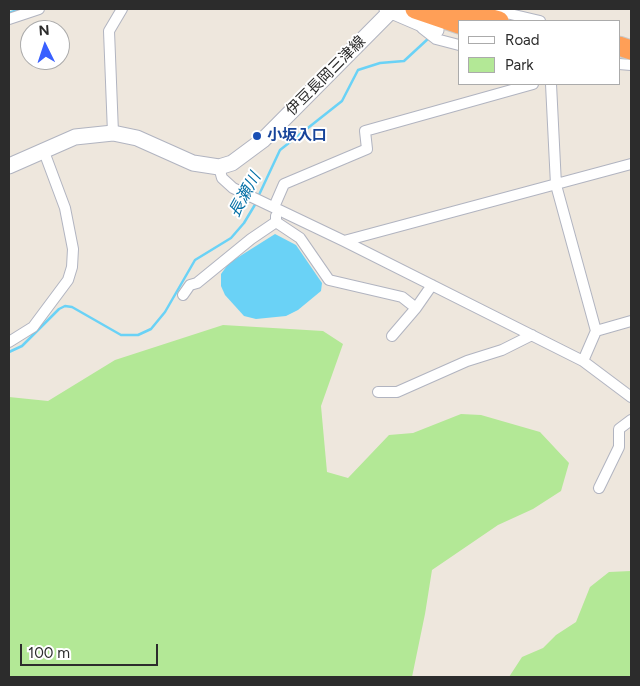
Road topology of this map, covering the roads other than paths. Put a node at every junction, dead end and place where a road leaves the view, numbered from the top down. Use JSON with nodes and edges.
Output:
{"nodes":[{"id":1,"x":39,"y":9,"type":"edge"},
{"id":2,"x":122,"y":9,"type":"edge"},
{"id":3,"x":390,"y":9,"type":"edge"},
{"id":4,"x":431,"y":9,"type":"edge"},
{"id":5,"x":455,"y":9,"type":"edge"},
{"id":6,"x":415,"y":15,"type":"edge"},
{"id":7,"x":493,"y":17,"type":"edge"},
{"id":8,"x":9,"y":19,"type":"edge"},
{"id":9,"x":466,"y":20,"type":"edge"},
{"id":10,"x":528,"y":20,"type":"edge"},
{"id":11,"x":458,"y":24,"type":"edge"},
{"id":12,"x":436,"y":30,"type":"joint"},
{"id":13,"x":458,"y":35,"type":"edge"},
{"id":14,"x":458,"y":45,"type":"edge"},
{"id":15,"x":529,"y":85,"type":"edge"},
{"id":16,"x":551,"y":85,"type":"edge"},
{"id":17,"x":113,"y":133,"type":"junction"},
{"id":18,"x":44,"y":149,"type":"junction"},
{"id":19,"x":631,"y":164,"type":"edge"},
{"id":20,"x":9,"y":166,"type":"edge"},
{"id":21,"x":219,"y":167,"type":"junction"},
{"id":22,"x":556,"y":185,"type":"junction"},
{"id":23,"x":276,"y":208,"type":"junction"},
{"id":24,"x":276,"y":222,"type":"junction"},
{"id":25,"x":344,"y":241,"type":"junction"},
{"id":26,"x":432,"y":285,"type":"junction"},
{"id":27,"x":183,"y":295,"type":"dead end"},
{"id":28,"x":416,"y":308,"type":"junction"},
{"id":29,"x":631,"y":321,"type":"edge"},
{"id":30,"x":596,"y":331,"type":"junction"},
{"id":31,"x":532,"y":335,"type":"junction"},
{"id":32,"x":392,"y":336,"type":"dead end"},
{"id":33,"x":9,"y":342,"type":"edge"},
{"id":34,"x":583,"y":360,"type":"junction"},
{"id":35,"x":378,"y":392,"type":"dead end"},
{"id":36,"x":631,"y":397,"type":"edge"},
{"id":37,"x":631,"y":420,"type":"edge"},
{"id":38,"x":599,"y":488,"type":"dead end"}],
"edges":[{"from":1,"to":8,"type":"street"},
{"from":2,"to":17,"type":"street"},
{"from":3,"to":6,"type":"main road"},
{"from":3,"to":21,"type":"main road","name":"伊豆長岡三津線"},
{"from":4,"to":9,"type":"highway"},
{"from":5,"to":7,"type":"highway"},
{"from":6,"to":11,"type":"highway"},
{"from":6,"to":12,"type":"main road"},
{"from":6,"to":14,"type":"street"},
{"from":7,"to":10,"type":"street"},
{"from":12,"to":13,"type":"highway"},
{"from":15,"to":23,"type":"street"},
{"from":16,"to":22,"type":"street"},
{"from":17,"to":18,"type":"main road"},
{"from":17,"to":21,"type":"main road"},
{"from":18,"to":20,"type":"main road"},
{"from":18,"to":33,"type":"street"},
{"from":19,"to":22,"type":"street"},
{"from":21,"to":23,"type":"street"},
{"from":22,"to":25,"type":"street"},
{"from":22,"to":30,"type":"street"},
{"from":23,"to":24,"type":"street"},
{"from":23,"to":25,"type":"street"},
{"from":24,"to":27,"type":"street"},
{"from":24,"to":28,"type":"street"},
{"from":25,"to":26,"type":"street"},
{"from":26,"to":28,"type":"street"},
{"from":26,"to":31,"type":"street"},
{"from":28,"to":32,"type":"street"},
{"from":29,"to":30,"type":"street"},
{"from":30,"to":34,"type":"street"},
{"from":31,"to":34,"type":"street"},
{"from":31,"to":35,"type":"street"},
{"from":34,"to":36,"type":"street"},
{"from":37,"to":38,"type":"street"}]}
